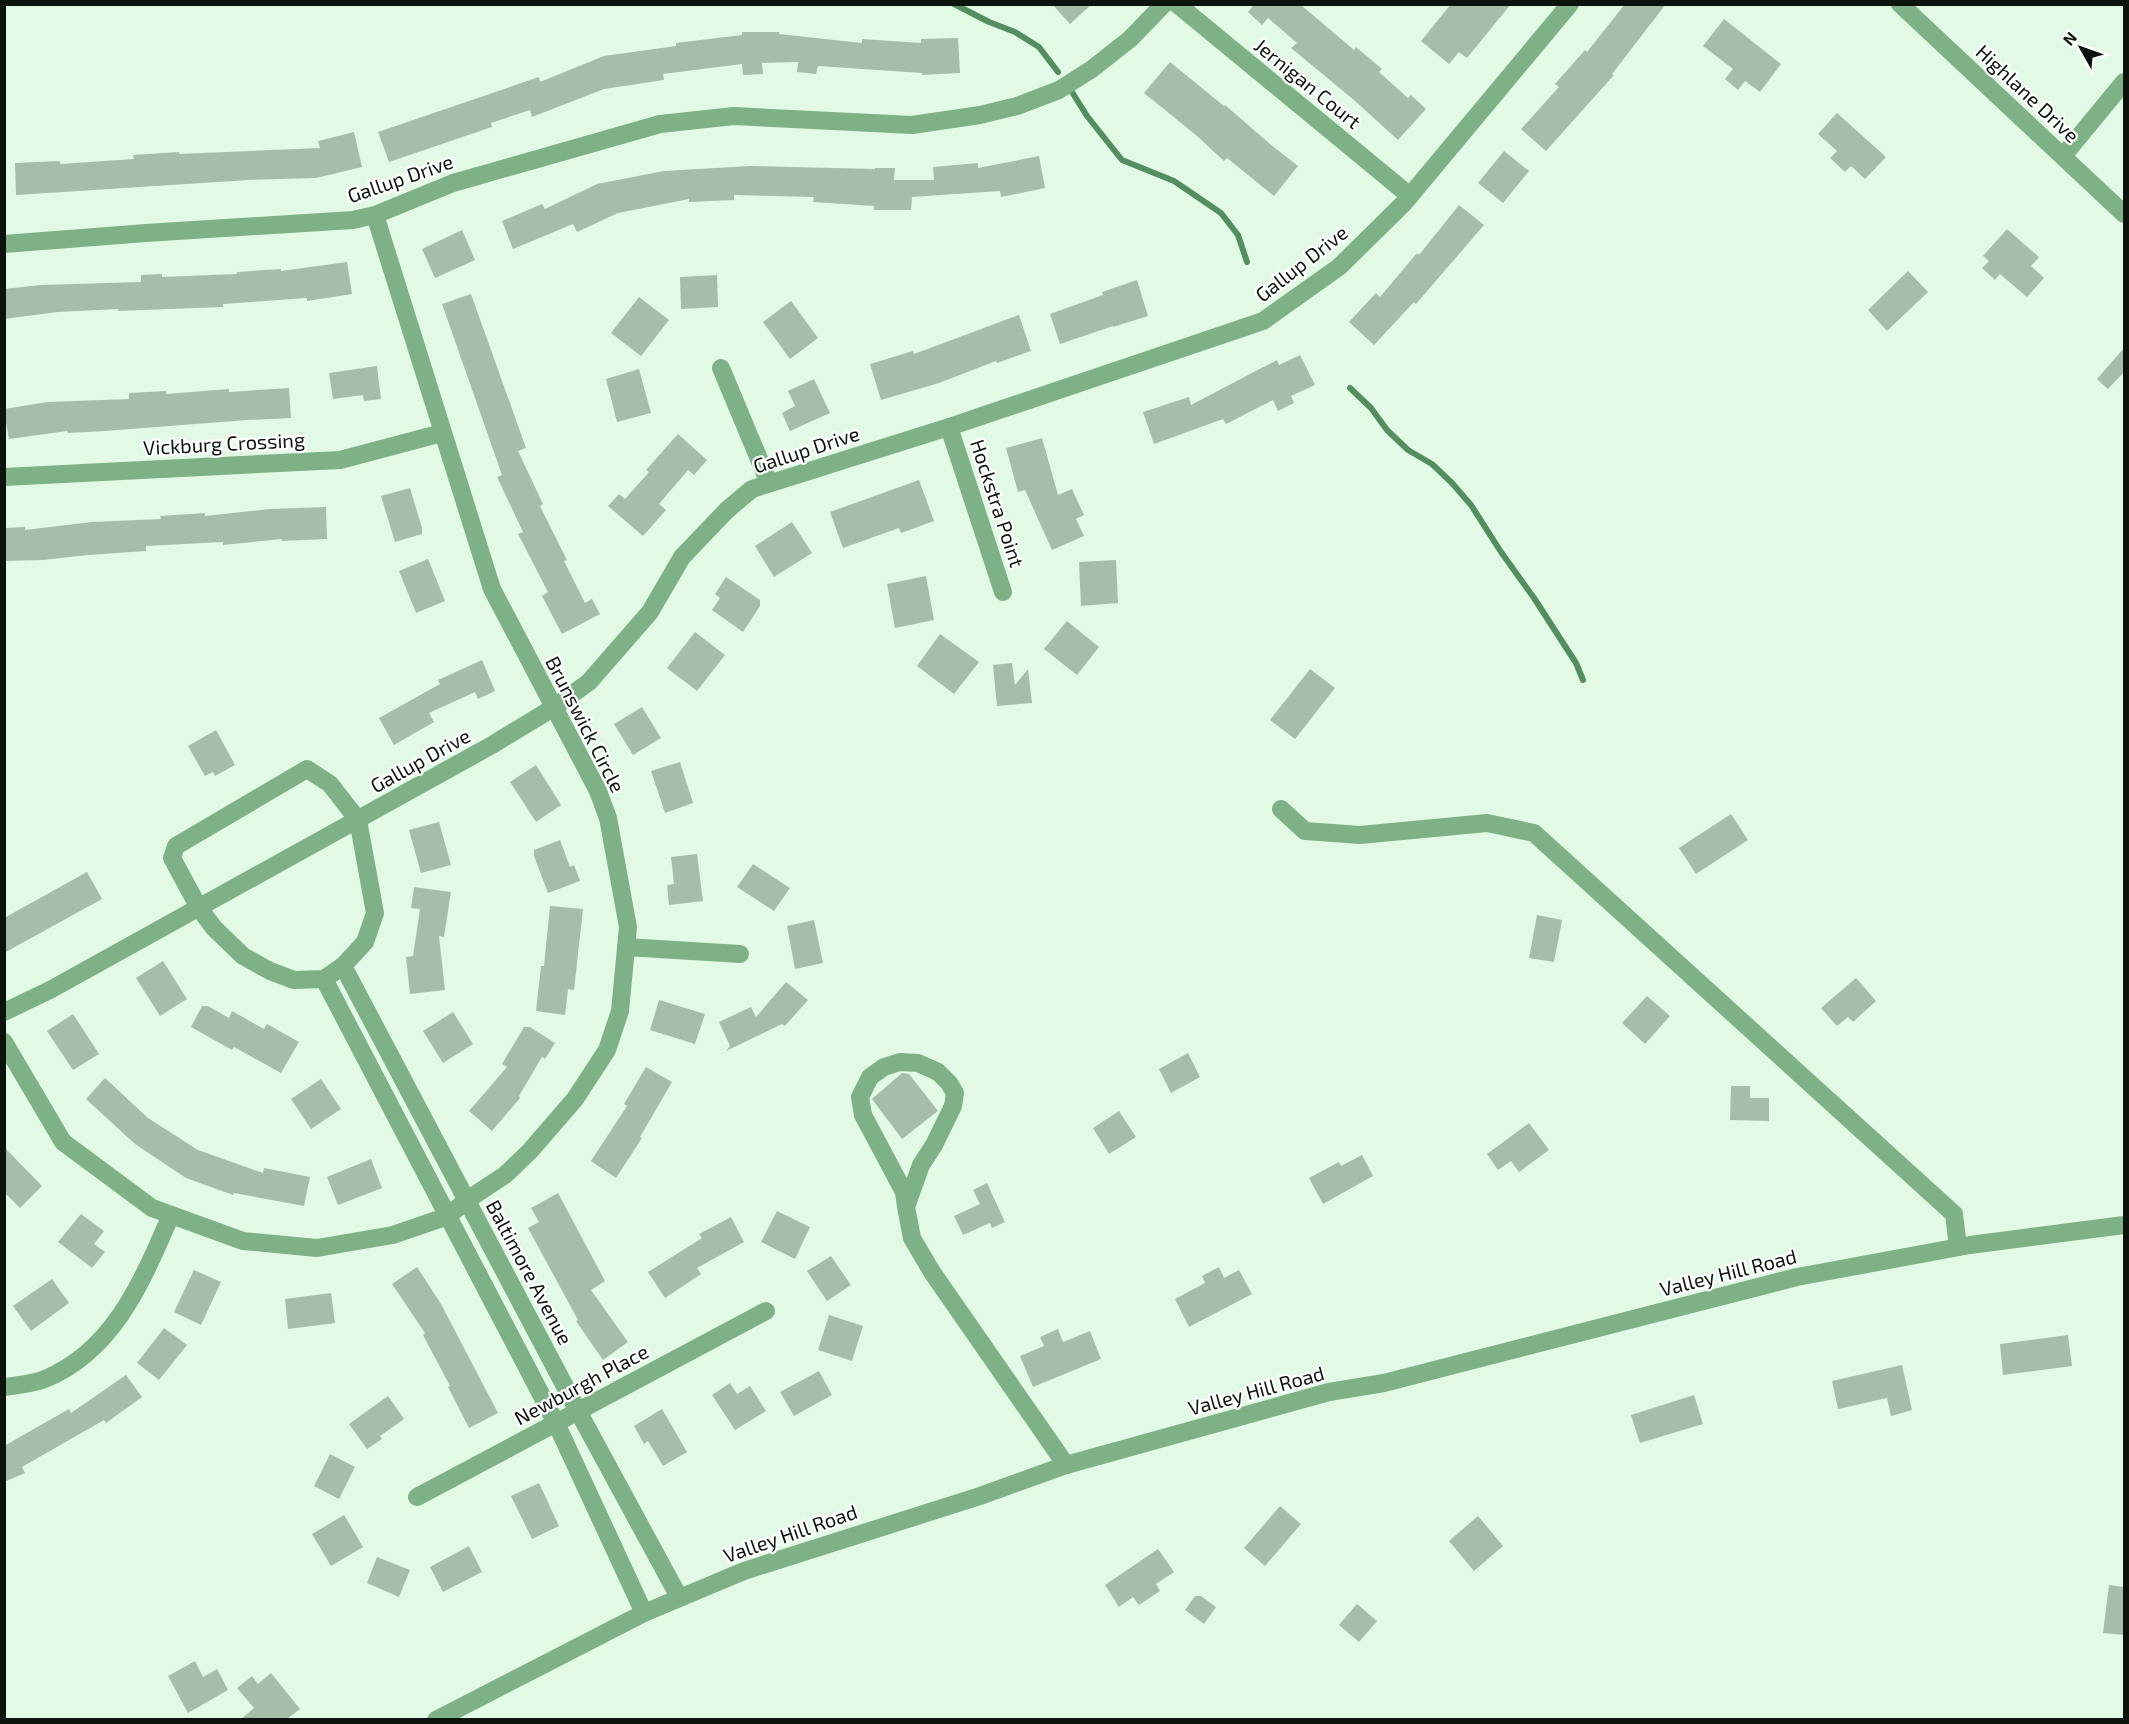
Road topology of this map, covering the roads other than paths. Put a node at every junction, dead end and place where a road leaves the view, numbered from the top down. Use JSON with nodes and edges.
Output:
{"nodes":[{"id":1,"x":1164,"y":4,"type":"edge"},
{"id":2,"x":1177,"y":4,"type":"edge"},
{"id":3,"x":1570,"y":4,"type":"edge"},
{"id":4,"x":1900,"y":4,"type":"edge"},
{"id":5,"x":2124,"y":82,"type":"edge"},
{"id":6,"x":2063,"y":156,"type":"junction"},
{"id":7,"x":1410,"y":195,"type":"junction"},
{"id":8,"x":2124,"y":214,"type":"edge"},
{"id":9,"x":375,"y":215,"type":"junction"},
{"id":10,"x":4,"y":244,"type":"edge"},
{"id":11,"x":721,"y":368,"type":"dead end"},
{"id":12,"x":949,"y":427,"type":"junction"},
{"id":13,"x":442,"y":433,"type":"junction"},
{"id":14,"x":4,"y":477,"type":"edge"},
{"id":15,"x":769,"y":483,"type":"junction"},
{"id":16,"x":1003,"y":592,"type":"dead end"},
{"id":17,"x":553,"y":708,"type":"junction"},
{"id":18,"x":1281,"y":809,"type":"dead end"},
{"id":19,"x":358,"y":820,"type":"junction"},
{"id":20,"x":199,"y":908,"type":"junction"},
{"id":21,"x":626,"y":947,"type":"junction"},
{"id":22,"x":740,"y":954,"type":"dead end"},
{"id":23,"x":343,"y":966,"type":"junction"},
{"id":24,"x":324,"y":979,"type":"junction"},
{"id":25,"x":4,"y":1012,"type":"edge"},
{"id":26,"x":4,"y":1042,"type":"edge"},
{"id":27,"x":466,"y":1200,"type":"junction"},
{"id":28,"x":906,"y":1207,"type":"junction"},
{"id":29,"x":171,"y":1215,"type":"junction"},
{"id":30,"x":448,"y":1216,"type":"junction"},
{"id":31,"x":2124,"y":1224,"type":"edge"},
{"id":32,"x":1958,"y":1247,"type":"junction"},
{"id":33,"x":766,"y":1311,"type":"dead end"},
{"id":34,"x":4,"y":1387,"type":"edge"},
{"id":35,"x":578,"y":1411,"type":"junction"},
{"id":36,"x":556,"y":1423,"type":"junction"},
{"id":37,"x":1066,"y":1466,"type":"junction"},
{"id":38,"x":417,"y":1497,"type":"dead end"},
{"id":39,"x":679,"y":1597,"type":"junction"},
{"id":40,"x":644,"y":1613,"type":"junction"},
{"id":41,"x":436,"y":1719,"type":"edge"}],
"edges":[{"from":1,"to":9,"type":"street","name":"Gallup Drive"},
{"from":2,"to":7,"type":"street","name":"Jernigan Court"},
{"from":3,"to":7,"type":"street","name":"Gallup Drive"},
{"from":4,"to":6,"type":"street","name":"Highlane Drive"},
{"from":5,"to":6,"type":"street"},
{"from":6,"to":8,"type":"street","name":"Highlane Drive"},
{"from":7,"to":12,"type":"street","name":"Gallup Drive"},
{"from":9,"to":10,"type":"street","name":"Gallup Drive"},
{"from":9,"to":13,"type":"street","name":"Brunswick Circle"},
{"from":11,"to":15,"type":"street"},
{"from":12,"to":15,"type":"street","name":"Gallup Drive"},
{"from":12,"to":16,"type":"street","name":"Hockstra Point"},
{"from":13,"to":14,"type":"street","name":"Vickburg Crossing"},
{"from":13,"to":17,"type":"street","name":"Brunswick Circle"},
{"from":15,"to":17,"type":"street","name":"Gallup Drive"},
{"from":17,"to":19,"type":"street","name":"Gallup Drive"},
{"from":17,"to":21,"type":"street","name":"Brunswick Circle"},
{"from":18,"to":32,"type":"street"},
{"from":19,"to":20,"type":"street","name":"Gallup Drive"},
{"from":19,"to":20,"type":"street"},
{"from":19,"to":23,"type":"street"},
{"from":20,"to":24,"type":"street"},
{"from":20,"to":25,"type":"street","name":"Gallup Drive"},
{"from":21,"to":22,"type":"street"},
{"from":21,"to":27,"type":"street","name":"Brunswick Circle"},
{"from":23,"to":24,"type":"street"},
{"from":23,"to":27,"type":"street","name":"Baltimore Avenue"},
{"from":24,"to":30,"type":"street"},
{"from":26,"to":29,"type":"street","name":"Brunswick Circle"},
{"from":27,"to":30,"type":"street","name":"Brunswick Circle"},
{"from":27,"to":35,"type":"street","name":"Baltimore Avenue"},
{"from":28,"to":28,"type":"street"},
{"from":28,"to":37,"type":"street"},
{"from":29,"to":30,"type":"street","name":"Brunswick Circle"},
{"from":29,"to":34,"type":"street"},
{"from":30,"to":36,"type":"street"},
{"from":31,"to":32,"type":"street","name":"Valley Hill Road"},
{"from":32,"to":37,"type":"street","name":"Valley Hill Road"},
{"from":33,"to":35,"type":"street","name":"Newburgh Place"},
{"from":35,"to":36,"type":"street","name":"Newburgh Place"},
{"from":35,"to":39,"type":"street","name":"Baltimore Avenue"},
{"from":36,"to":38,"type":"street","name":"Newburgh Place"},
{"from":36,"to":40,"type":"street"},
{"from":37,"to":39,"type":"street","name":"Valley Hill Road"},
{"from":39,"to":40,"type":"street","name":"Valley Hill Road"},
{"from":40,"to":41,"type":"street","name":"Valley Hill Road"}]}
